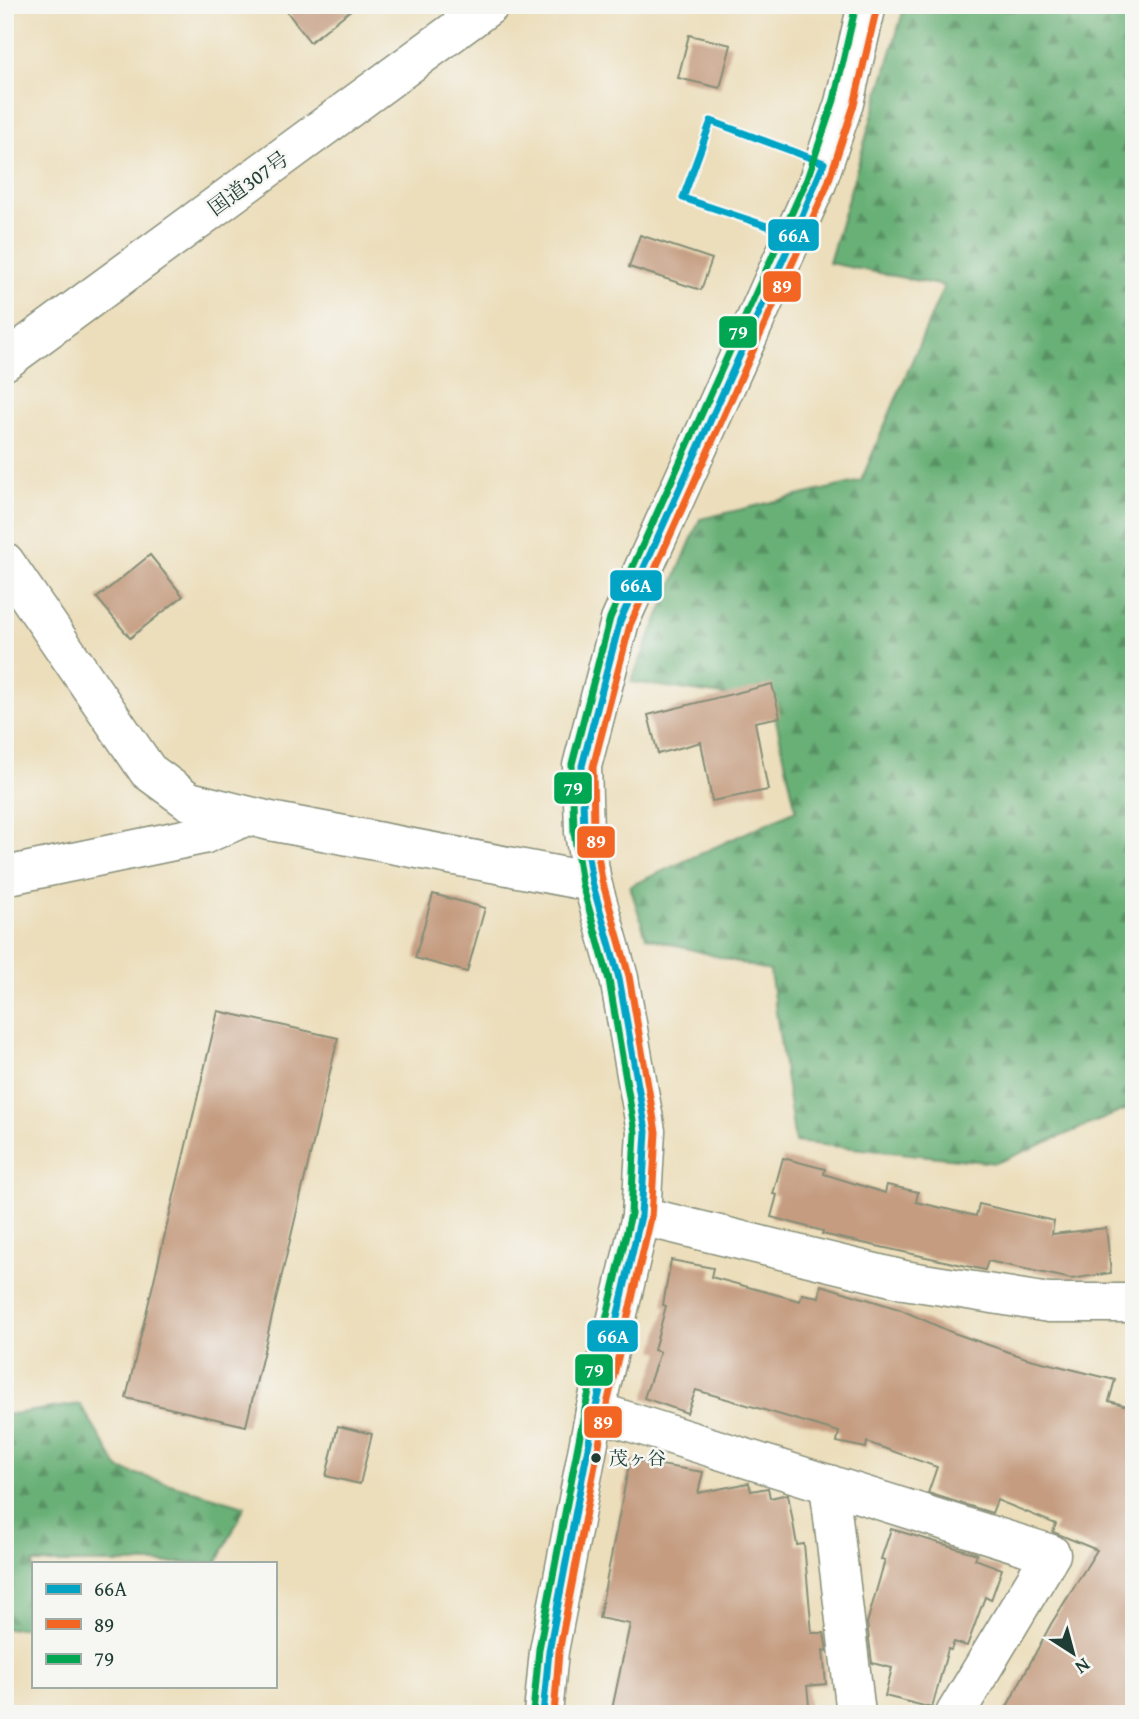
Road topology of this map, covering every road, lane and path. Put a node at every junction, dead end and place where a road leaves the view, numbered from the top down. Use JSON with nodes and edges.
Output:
{"nodes":[{"id":1,"x":490,"y":5,"type":"edge"},
{"id":2,"x":867,"y":5,"type":"edge"},
{"id":3,"x":5,"y":361,"type":"edge"},
{"id":4,"x":5,"y":562,"type":"edge"},
{"id":5,"x":247,"y":816,"type":"junction"},
{"id":6,"x":5,"y":876,"type":"edge"},
{"id":7,"x":592,"y":883,"type":"junction"},
{"id":8,"x":641,"y":1216,"type":"junction"},
{"id":9,"x":1130,"y":1310,"type":"edge"},
{"id":10,"x":595,"y":1411,"type":"junction"},
{"id":11,"x":829,"y":1485,"type":"junction"},
{"id":12,"x":543,"y":1714,"type":"edge"},
{"id":13,"x":856,"y":1714,"type":"edge"},
{"id":14,"x":955,"y":1714,"type":"edge"}],
"edges":[{"from":1,"to":3,"type":"main road","name":"国道307号"},
{"from":2,"to":7,"type":"main road"},
{"from":4,"to":5,"type":"main road"},
{"from":5,"to":6,"type":"main road"},
{"from":5,"to":7,"type":"main road"},
{"from":7,"to":8,"type":"main road"},
{"from":8,"to":9,"type":"main road"},
{"from":8,"to":10,"type":"main road"},
{"from":10,"to":11,"type":"main road"},
{"from":10,"to":12,"type":"main road"},
{"from":11,"to":13,"type":"main road"},
{"from":11,"to":14,"type":"main road"}]}
